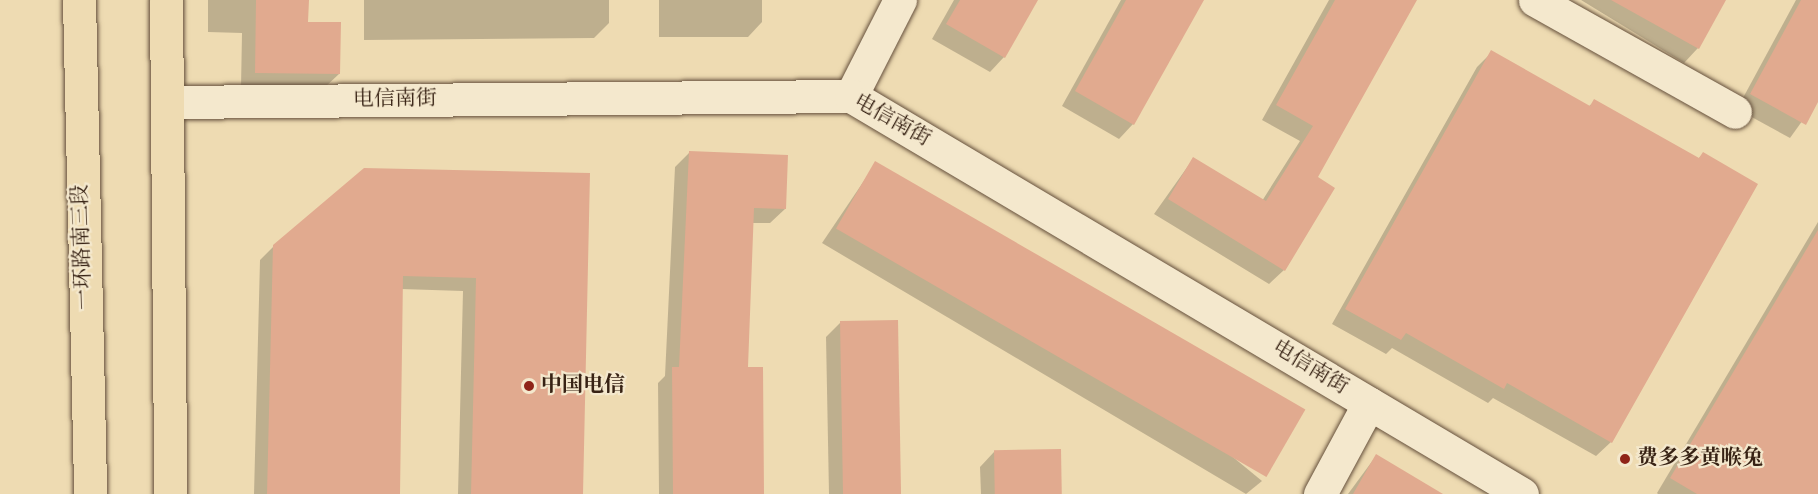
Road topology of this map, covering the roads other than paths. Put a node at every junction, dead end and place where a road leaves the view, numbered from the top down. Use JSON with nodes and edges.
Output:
{"nodes":[{"id":1,"x":79,"y":0,"type":"edge"},
{"id":2,"x":166,"y":0,"type":"edge"},
{"id":3,"x":900,"y":0,"type":"edge"},
{"id":4,"x":1535,"y":0,"type":"edge"},
{"id":5,"x":851,"y":96,"type":"junction"},
{"id":6,"x":167,"y":102,"type":"junction"},
{"id":7,"x":1735,"y":112,"type":"dead end"},
{"id":8,"x":1369,"y":403,"type":"junction"},
{"id":9,"x":90,"y":494,"type":"edge"},
{"id":10,"x":170,"y":494,"type":"edge"},
{"id":11,"x":1320,"y":494,"type":"edge"},
{"id":12,"x":1522,"y":494,"type":"edge"}],
"edges":[{"from":1,"to":9,"type":"main road","name":"一环路南三段"},
{"from":2,"to":6,"type":"main road"},
{"from":3,"to":5,"type":"street"},
{"from":4,"to":7,"type":"street"},
{"from":5,"to":6,"type":"street","name":"电信南街"},
{"from":5,"to":8,"type":"street","name":"电信南街"},
{"from":6,"to":10,"type":"main road"},
{"from":8,"to":11,"type":"street"},
{"from":8,"to":12,"type":"street","name":"电信南街"}]}
